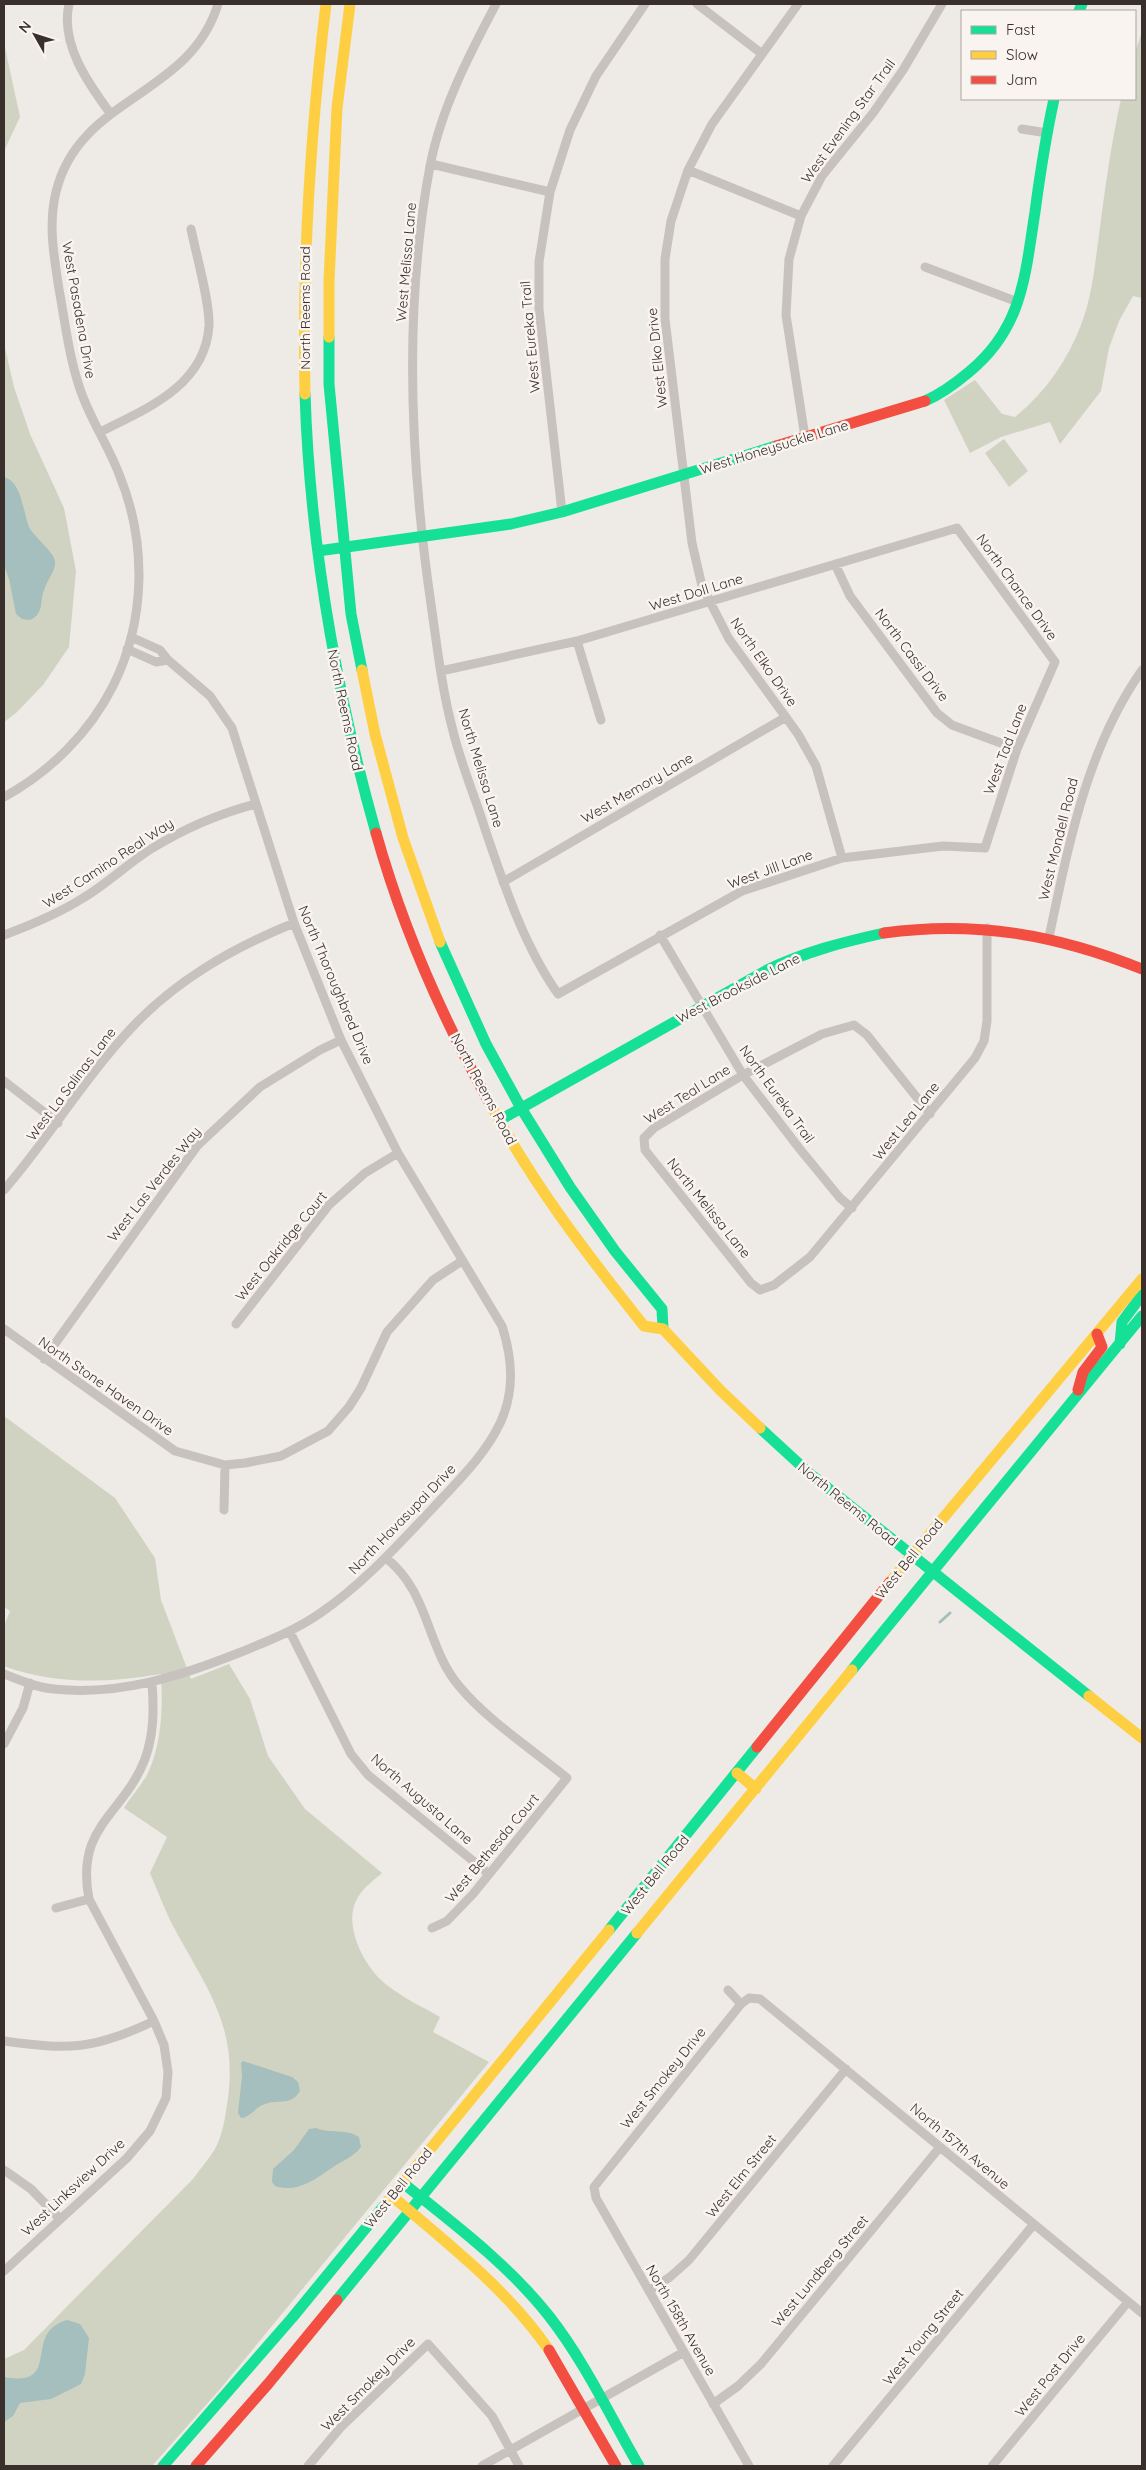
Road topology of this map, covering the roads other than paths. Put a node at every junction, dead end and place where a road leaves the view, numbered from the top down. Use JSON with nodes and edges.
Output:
{"nodes":[{"id":1,"x":68,"y":4,"type":"edge"},
{"id":2,"x":218,"y":4,"type":"edge"},
{"id":3,"x":326,"y":4,"type":"edge"},
{"id":4,"x":350,"y":4,"type":"edge"},
{"id":5,"x":496,"y":4,"type":"edge"},
{"id":6,"x":645,"y":4,"type":"edge"},
{"id":7,"x":697,"y":4,"type":"edge"},
{"id":8,"x":798,"y":4,"type":"edge"},
{"id":9,"x":942,"y":4,"type":"edge"},
{"id":10,"x":762,"y":54,"type":"junction"},
{"id":11,"x":1054,"y":100,"type":"edge"},
{"id":12,"x":110,"y":113,"type":"junction"},
{"id":13,"x":1022,"y":129,"type":"dead end"},
{"id":14,"x":1047,"y":133,"type":"junction"},
{"id":15,"x":431,"y":164,"type":"junction"},
{"id":16,"x":688,"y":170,"type":"junction"},
{"id":17,"x":550,"y":192,"type":"junction"},
{"id":18,"x":801,"y":216,"type":"junction"},
{"id":19,"x":191,"y":229,"type":"dead end"},
{"id":20,"x":926,"y":267,"type":"dead end"},
{"id":21,"x":1018,"y":302,"type":"junction"},
{"id":22,"x":100,"y":432,"type":"junction"},
{"id":23,"x":805,"y":438,"type":"junction"},
{"id":24,"x":684,"y":476,"type":"junction"},
{"id":25,"x":562,"y":512,"type":"junction"},
{"id":26,"x":957,"y":528,"type":"joint"},
{"id":27,"x":421,"y":536,"type":"junction"},
{"id":28,"x":344,"y":547,"type":"junction"},
{"id":29,"x":318,"y":551,"type":"junction"},
{"id":30,"x":835,"y":564,"type":"junction"},
{"id":31,"x":709,"y":603,"type":"junction"},
{"id":32,"x":132,"y":637,"type":"junction"},
{"id":33,"x":577,"y":641,"type":"junction"},
{"id":34,"x":128,"y":649,"type":"junction"},
{"id":35,"x":168,"y":660,"type":"junction"},
{"id":36,"x":1055,"y":662,"type":"joint"},
{"id":37,"x":1142,"y":670,"type":"edge"},
{"id":38,"x":441,"y":672,"type":"junction"},
{"id":39,"x":786,"y":717,"type":"junction"},
{"id":40,"x":601,"y":720,"type":"dead end"},
{"id":41,"x":1017,"y":749,"type":"junction"},
{"id":42,"x":4,"y":797,"type":"edge"},
{"id":43,"x":255,"y":804,"type":"junction"},
{"id":44,"x":985,"y":848,"type":"joint"},
{"id":45,"x":842,"y":858,"type":"junction"},
{"id":46,"x":503,"y":882,"type":"junction"},
{"id":47,"x":294,"y":923,"type":"junction"},
{"id":48,"x":987,"y":928,"type":"junction"},
{"id":49,"x":4,"y":935,"type":"edge"},
{"id":50,"x":660,"y":935,"type":"junction"},
{"id":51,"x":1048,"y":937,"type":"junction"},
{"id":52,"x":1142,"y":970,"type":"edge"},
{"id":53,"x":558,"y":994,"type":"joint"},
{"id":54,"x":701,"y":1005,"type":"junction"},
{"id":55,"x":341,"y":1040,"type":"junction"},
{"id":56,"x":743,"y":1075,"type":"junction"},
{"id":57,"x":4,"y":1082,"type":"edge"},
{"id":58,"x":521,"y":1108,"type":"junction"},
{"id":59,"x":930,"y":1114,"type":"junction"},
{"id":60,"x":500,"y":1120,"type":"junction"},
{"id":61,"x":58,"y":1123,"type":"junction"},
{"id":62,"x":644,"y":1138,"type":"joint"},
{"id":63,"x":398,"y":1153,"type":"junction"},
{"id":64,"x":4,"y":1190,"type":"edge"},
{"id":65,"x":852,"y":1208,"type":"junction"},
{"id":66,"x":462,"y":1261,"type":"junction"},
{"id":67,"x":1142,"y":1279,"type":"edge"},
{"id":68,"x":760,"y":1290,"type":"joint"},
{"id":69,"x":1142,"y":1295,"type":"edge"},
{"id":70,"x":1142,"y":1316,"type":"edge"},
{"id":71,"x":236,"y":1324,"type":"dead end"},
{"id":72,"x":4,"y":1329,"type":"edge"},
{"id":73,"x":662,"y":1329,"type":"junction"},
{"id":74,"x":1097,"y":1334,"type":"junction"},
{"id":75,"x":1120,"y":1344,"type":"junction"},
{"id":76,"x":44,"y":1359,"type":"junction"},
{"id":77,"x":1077,"y":1395,"type":"junction"},
{"id":78,"x":508,"y":1405,"type":"joint"},
{"id":79,"x":225,"y":1465,"type":"junction"},
{"id":80,"x":224,"y":1510,"type":"dead end"},
{"id":81,"x":912,"y":1555,"type":"junction"},
{"id":82,"x":386,"y":1558,"type":"junction"},
{"id":83,"x":933,"y":1572,"type":"junction"},
{"id":84,"x":290,"y":1632,"type":"junction"},
{"id":85,"x":4,"y":1674,"type":"edge"},
{"id":86,"x":30,"y":1683,"type":"junction"},
{"id":87,"x":152,"y":1683,"type":"junction"},
{"id":88,"x":1142,"y":1738,"type":"edge"},
{"id":89,"x":4,"y":1744,"type":"edge"},
{"id":90,"x":737,"y":1773,"type":"junction"},
{"id":91,"x":756,"y":1789,"type":"junction"},
{"id":92,"x":489,"y":1874,"type":"junction"},
{"id":93,"x":89,"y":1899,"type":"junction"},
{"id":94,"x":56,"y":1908,"type":"dead end"},
{"id":95,"x":432,"y":1928,"type":"dead end"},
{"id":96,"x":728,"y":1990,"type":"dead end"},
{"id":97,"x":741,"y":2004,"type":"junction"},
{"id":98,"x":154,"y":2021,"type":"junction"},
{"id":99,"x":4,"y":2041,"type":"edge"},
{"id":100,"x":846,"y":2069,"type":"junction"},
{"id":101,"x":940,"y":2147,"type":"junction"},
{"id":102,"x":4,"y":2170,"type":"edge"},
{"id":103,"x":403,"y":2183,"type":"junction"},
{"id":104,"x":594,"y":2187,"type":"joint"},
{"id":105,"x":392,"y":2196,"type":"junction"},
{"id":106,"x":421,"y":2197,"type":"junction"},
{"id":107,"x":409,"y":2211,"type":"junction"},
{"id":108,"x":60,"y":2218,"type":"junction"},
{"id":109,"x":1034,"y":2224,"type":"junction"},
{"id":110,"x":4,"y":2271,"type":"edge"},
{"id":111,"x":649,"y":2290,"type":"junction"},
{"id":112,"x":1128,"y":2302,"type":"junction"},
{"id":113,"x":1142,"y":2313,"type":"edge"},
{"id":114,"x":684,"y":2352,"type":"junction"},
{"id":115,"x":602,"y":2399,"type":"junction"},
{"id":116,"x":713,"y":2404,"type":"junction"},
{"id":117,"x":583,"y":2409,"type":"junction"},
{"id":118,"x":510,"y":2449,"type":"junction"},
{"id":119,"x":163,"y":2466,"type":"edge"},
{"id":120,"x":196,"y":2466,"type":"edge"},
{"id":121,"x":308,"y":2466,"type":"edge"},
{"id":122,"x":482,"y":2466,"type":"edge"},
{"id":123,"x":519,"y":2466,"type":"edge"},
{"id":124,"x":616,"y":2466,"type":"edge"},
{"id":125,"x":639,"y":2466,"type":"edge"},
{"id":126,"x":749,"y":2466,"type":"edge"},
{"id":127,"x":833,"y":2466,"type":"edge"},
{"id":128,"x":992,"y":2466,"type":"edge"}],
"edges":[{"from":1,"to":12,"type":"street"},
{"from":2,"to":12,"type":"street","name":"West Pasadena Drive"},
{"from":3,"to":29,"type":"main road","name":"North Reems Road"},
{"from":4,"to":28,"type":"main road","name":"North Reems Road"},
{"from":5,"to":15,"type":"street","name":"West Melissa Lane"},
{"from":6,"to":17,"type":"street","name":"West Eureka Trail"},
{"from":7,"to":10,"type":"street"},
{"from":8,"to":10,"type":"street","name":"West Elko Drive"},
{"from":9,"to":18,"type":"street","name":"West Evening Star Trail"},
{"from":10,"to":16,"type":"street","name":"West Elko Drive"},
{"from":11,"to":14,"type":"main road","name":"West Honeysuckle Lane"},
{"from":12,"to":22,"type":"street","name":"West Pasadena Drive"},
{"from":13,"to":14,"type":"street"},
{"from":14,"to":21,"type":"main road","name":"West Honeysuckle Lane"},
{"from":15,"to":17,"type":"street"},
{"from":15,"to":27,"type":"street","name":"West Melissa Lane"},
{"from":16,"to":18,"type":"street"},
{"from":16,"to":24,"type":"street","name":"West Elko Drive"},
{"from":17,"to":25,"type":"street","name":"West Eureka Trail"},
{"from":18,"to":23,"type":"street","name":"West Evening Star Trail"},
{"from":19,"to":22,"type":"street"},
{"from":20,"to":21,"type":"street"},
{"from":21,"to":23,"type":"main road","name":"West Honeysuckle Lane"},
{"from":22,"to":32,"type":"street","name":"West Pasadena Drive"},
{"from":23,"to":24,"type":"main road","name":"West Honeysuckle Lane"},
{"from":24,"to":25,"type":"main road","name":"West Honeysuckle Lane"},
{"from":24,"to":31,"type":"street","name":"North Elko Drive"},
{"from":25,"to":27,"type":"main road","name":"West Honeysuckle Lane"},
{"from":26,"to":30,"type":"street","name":"West Doll Lane"},
{"from":26,"to":36,"type":"street","name":"North Chance Drive"},
{"from":27,"to":28,"type":"main road","name":"West Honeysuckle Lane"},
{"from":27,"to":38,"type":"street","name":"North Melissa Lane"},
{"from":28,"to":29,"type":"main road","name":"West Honeysuckle Lane"},
{"from":28,"to":58,"type":"main road","name":"North Reems Road"},
{"from":29,"to":60,"type":"main road","name":"North Reems Road"},
{"from":30,"to":31,"type":"street","name":"West Doll Lane"},
{"from":30,"to":41,"type":"street","name":"North Cassi Drive"},
{"from":31,"to":33,"type":"street","name":"West Doll Lane"},
{"from":31,"to":39,"type":"street","name":"North Elko Drive"},
{"from":32,"to":34,"type":"street","name":"West Pasadena Drive"},
{"from":32,"to":35,"type":"street","name":"North Thoroughbred Drive"},
{"from":33,"to":38,"type":"street","name":"West Doll Lane"},
{"from":33,"to":40,"type":"street"},
{"from":34,"to":35,"type":"street","name":"North Thoroughbred Drive"},
{"from":34,"to":42,"type":"street","name":"West Pasadena Drive"},
{"from":35,"to":43,"type":"street","name":"North Thoroughbred Drive"},
{"from":36,"to":41,"type":"street","name":"West Tad Lane"},
{"from":37,"to":51,"type":"street","name":"West Mondell Road"},
{"from":38,"to":46,"type":"street","name":"North Melissa Lane"},
{"from":39,"to":45,"type":"street","name":"North Elko Drive"},
{"from":39,"to":46,"type":"street","name":"West Memory Lane"},
{"from":41,"to":44,"type":"street","name":"West Tad Lane"},
{"from":43,"to":47,"type":"street","name":"North Thoroughbred Drive"},
{"from":43,"to":49,"type":"street","name":"West Camino Real Way"},
{"from":44,"to":45,"type":"street","name":"West Jill Lane"},
{"from":45,"to":50,"type":"street","name":"West Jill Lane"},
{"from":46,"to":53,"type":"street","name":"North Melissa Lane"},
{"from":47,"to":55,"type":"street","name":"North Thoroughbred Drive"},
{"from":47,"to":61,"type":"street","name":"West La Salinas Lane"},
{"from":48,"to":51,"type":"main road","name":"West Brookside Lane"},
{"from":48,"to":54,"type":"main road","name":"West Brookside Lane"},
{"from":48,"to":59,"type":"street","name":"West Lea Lane"},
{"from":50,"to":53,"type":"street","name":"West Jill Lane"},
{"from":50,"to":54,"type":"street","name":"North Eureka Trail"},
{"from":51,"to":52,"type":"main road","name":"West Brookside Lane"},
{"from":54,"to":56,"type":"street","name":"North Eureka Trail"},
{"from":54,"to":58,"type":"main road","name":"West Brookside Lane"},
{"from":55,"to":63,"type":"street","name":"North Thoroughbred Drive"},
{"from":55,"to":76,"type":"street","name":"West Las Verdes Way"},
{"from":56,"to":59,"type":"street","name":"West Teal Lane"},
{"from":56,"to":62,"type":"street","name":"West Teal Lane"},
{"from":56,"to":65,"type":"street","name":"North Eureka Trail"},
{"from":57,"to":61,"type":"street"},
{"from":58,"to":60,"type":"main road","name":"West Brookside Lane"},
{"from":58,"to":73,"type":"main road","name":"North Reems Road"},
{"from":59,"to":65,"type":"street","name":"West Lea Lane"},
{"from":60,"to":73,"type":"main road","name":"North Reems Road"},
{"from":61,"to":64,"type":"street","name":"West La Salinas Lane"},
{"from":62,"to":68,"type":"street","name":"North Melissa Lane"},
{"from":63,"to":66,"type":"street","name":"North Thoroughbred Drive"},
{"from":63,"to":71,"type":"street","name":"West Oakridge Court"},
{"from":65,"to":68,"type":"street","name":"West Lea Lane"},
{"from":66,"to":78,"type":"street","name":"North Thoroughbred Drive"},
{"from":66,"to":79,"type":"street","name":"North Stone Haven Drive"},
{"from":67,"to":74,"type":"main road","name":"West Bell Road"},
{"from":69,"to":75,"type":"main road"},
{"from":70,"to":75,"type":"main road","name":"West Bell Road"},
{"from":72,"to":76,"type":"street","name":"North Stone Haven Drive"},
{"from":73,"to":81,"type":"main road","name":"North Reems Road"},
{"from":74,"to":77,"type":"main road"},
{"from":74,"to":81,"type":"main road","name":"West Bell Road"},
{"from":75,"to":77,"type":"main road","name":"West Bell Road"},
{"from":76,"to":79,"type":"street","name":"North Stone Haven Drive"},
{"from":77,"to":83,"type":"main road","name":"West Bell Road"},
{"from":78,"to":82,"type":"street","name":"North Havasupai Drive"},
{"from":79,"to":80,"type":"street"},
{"from":81,"to":83,"type":"main road","name":"North Reems Road"},
{"from":81,"to":90,"type":"main road","name":"West Bell Road"},
{"from":82,"to":84,"type":"street","name":"North Havasupai Drive"},
{"from":82,"to":92,"type":"street","name":"West Bethesda Court"},
{"from":83,"to":88,"type":"main road","name":"North Reems Road"},
{"from":83,"to":91,"type":"main road","name":"West Bell Road"},
{"from":84,"to":87,"type":"street","name":"North Havasupai Drive"},
{"from":84,"to":92,"type":"street","name":"North Augusta Lane"},
{"from":85,"to":86,"type":"street","name":"North Havasupai Drive"},
{"from":86,"to":87,"type":"street","name":"North Havasupai Drive"},
{"from":86,"to":89,"type":"street"},
{"from":87,"to":93,"type":"street","name":"West Linksview Drive"},
{"from":90,"to":91,"type":"main road"},
{"from":90,"to":103,"type":"main road","name":"West Bell Road"},
{"from":91,"to":106,"type":"main road","name":"West Bell Road"},
{"from":92,"to":95,"type":"street","name":"West Bethesda Court"},
{"from":93,"to":94,"type":"street"},
{"from":93,"to":98,"type":"street","name":"West Linksview Drive"},
{"from":96,"to":97,"type":"street"},
{"from":97,"to":100,"type":"street","name":"North 157th Avenue"},
{"from":97,"to":104,"type":"street","name":"West Smokey Drive"},
{"from":98,"to":99,"type":"street"},
{"from":98,"to":108,"type":"street","name":"West Linksview Drive"},
{"from":100,"to":101,"type":"street","name":"North 157th Avenue"},
{"from":100,"to":111,"type":"street","name":"West Elm Street"},
{"from":101,"to":109,"type":"street","name":"North 157th Avenue"},
{"from":101,"to":116,"type":"street","name":"West Lundberg Street"},
{"from":102,"to":108,"type":"street"},
{"from":103,"to":105,"type":"main road","name":"West Bell Road"},
{"from":103,"to":106,"type":"main road"},
{"from":104,"to":111,"type":"street","name":"North 158th Avenue"},
{"from":105,"to":107,"type":"main road"},
{"from":105,"to":119,"type":"main road","name":"West Bell Road"},
{"from":106,"to":107,"type":"main road","name":"West Bell Road"},
{"from":106,"to":115,"type":"main road"},
{"from":107,"to":117,"type":"main road"},
{"from":107,"to":120,"type":"main road","name":"West Bell Road"},
{"from":108,"to":110,"type":"street","name":"West Linksview Drive"},
{"from":109,"to":112,"type":"street","name":"North 157th Avenue"},
{"from":109,"to":127,"type":"street","name":"West Young Street"},
{"from":111,"to":114,"type":"street","name":"North 158th Avenue"},
{"from":112,"to":113,"type":"street","name":"North 157th Avenue"},
{"from":112,"to":128,"type":"street","name":"West Post Drive"},
{"from":114,"to":115,"type":"street"},
{"from":114,"to":116,"type":"street","name":"North 158th Avenue"},
{"from":115,"to":117,"type":"street"},
{"from":115,"to":125,"type":"main road"},
{"from":116,"to":126,"type":"street","name":"North 158th Avenue"},
{"from":117,"to":118,"type":"street"},
{"from":117,"to":124,"type":"main road"},
{"from":118,"to":121,"type":"street","name":"West Smokey Drive"},
{"from":118,"to":122,"type":"street"},
{"from":118,"to":123,"type":"street"}]}
